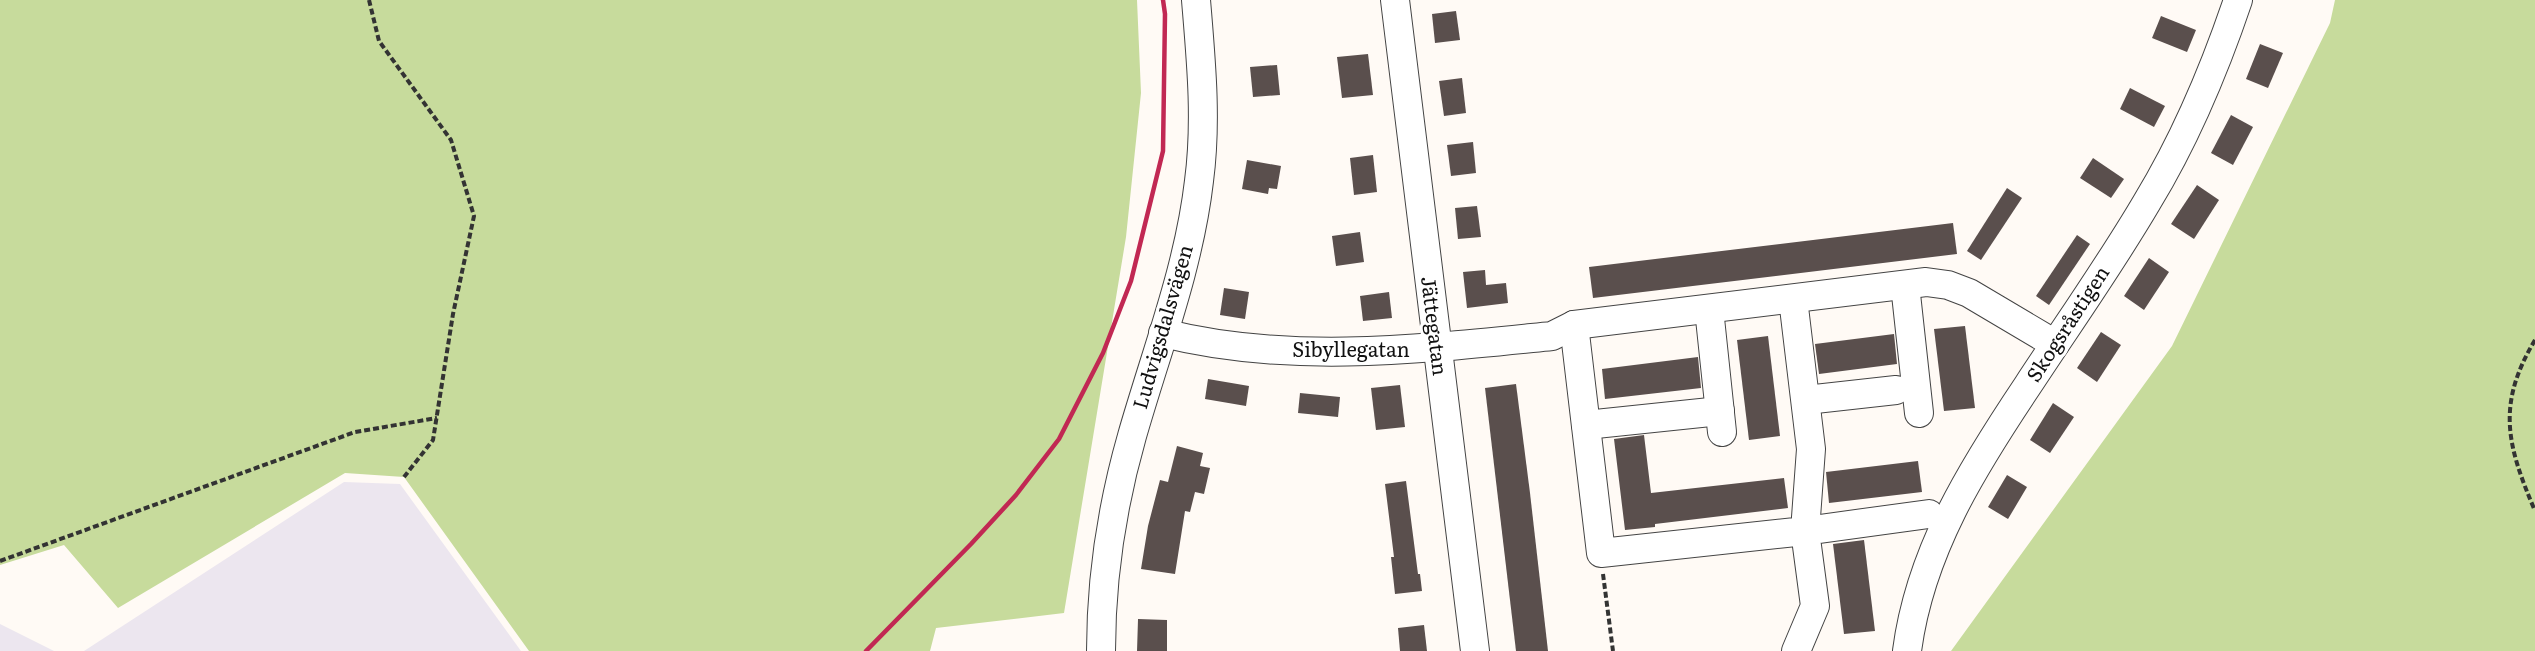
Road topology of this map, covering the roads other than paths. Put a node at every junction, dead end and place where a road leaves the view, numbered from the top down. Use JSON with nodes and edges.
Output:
{"nodes":[{"id":1,"x":1196,"y":0,"type":"edge"},
{"id":2,"x":1395,"y":0,"type":"edge"},
{"id":3,"x":2238,"y":0,"type":"edge"},
{"id":4,"x":1905,"y":285,"type":"junction"},
{"id":5,"x":1793,"y":299,"type":"junction"},
{"id":6,"x":1709,"y":309,"type":"junction"},
{"id":7,"x":1574,"y":325,"type":"junction"},
{"id":8,"x":1163,"y":333,"type":"junction"},
{"id":9,"x":2055,"y":344,"type":"junction"},
{"id":10,"x":1437,"y":348,"type":"junction"},
{"id":11,"x":1896,"y":390,"type":"dead end"},
{"id":12,"x":1806,"y":400,"type":"junction"},
{"id":13,"x":1919,"y":413,"type":"dead end"},
{"id":14,"x":1586,"y":425,"type":"junction"},
{"id":15,"x":1929,"y":514,"type":"dead end"},
{"id":16,"x":1805,"y":531,"type":"junction"},
{"id":17,"x":1101,"y":651,"type":"edge"},
{"id":18,"x":1475,"y":651,"type":"edge"},
{"id":19,"x":1796,"y":651,"type":"edge"},
{"id":20,"x":1906,"y":651,"type":"edge"}],
"edges":[{"from":1,"to":8,"type":"street","name":"Ludvigsdalsvägen"},
{"from":2,"to":10,"type":"street","name":"Jättegatan"},
{"from":3,"to":9,"type":"street","name":"Skogsråstigen"},
{"from":4,"to":5,"type":"street","name":"Sibyllegatan"},
{"from":4,"to":9,"type":"street","name":"Sibyllegatan"},
{"from":4,"to":13,"type":"street"},
{"from":5,"to":6,"type":"street","name":"Sibyllegatan"},
{"from":5,"to":12,"type":"street"},
{"from":6,"to":7,"type":"street","name":"Sibyllegatan"},
{"from":6,"to":14,"type":"street"},
{"from":7,"to":10,"type":"street","name":"Sibyllegatan"},
{"from":7,"to":14,"type":"street"},
{"from":8,"to":10,"type":"street","name":"Sibyllegatan"},
{"from":8,"to":17,"type":"street","name":"Ludvigsdalsvägen"},
{"from":9,"to":20,"type":"street","name":"Skogsråstigen"},
{"from":10,"to":18,"type":"street","name":"Jättegatan"},
{"from":11,"to":12,"type":"street"},
{"from":12,"to":16,"type":"street"},
{"from":14,"to":16,"type":"street"},
{"from":15,"to":16,"type":"street"},
{"from":16,"to":19,"type":"street"}]}
